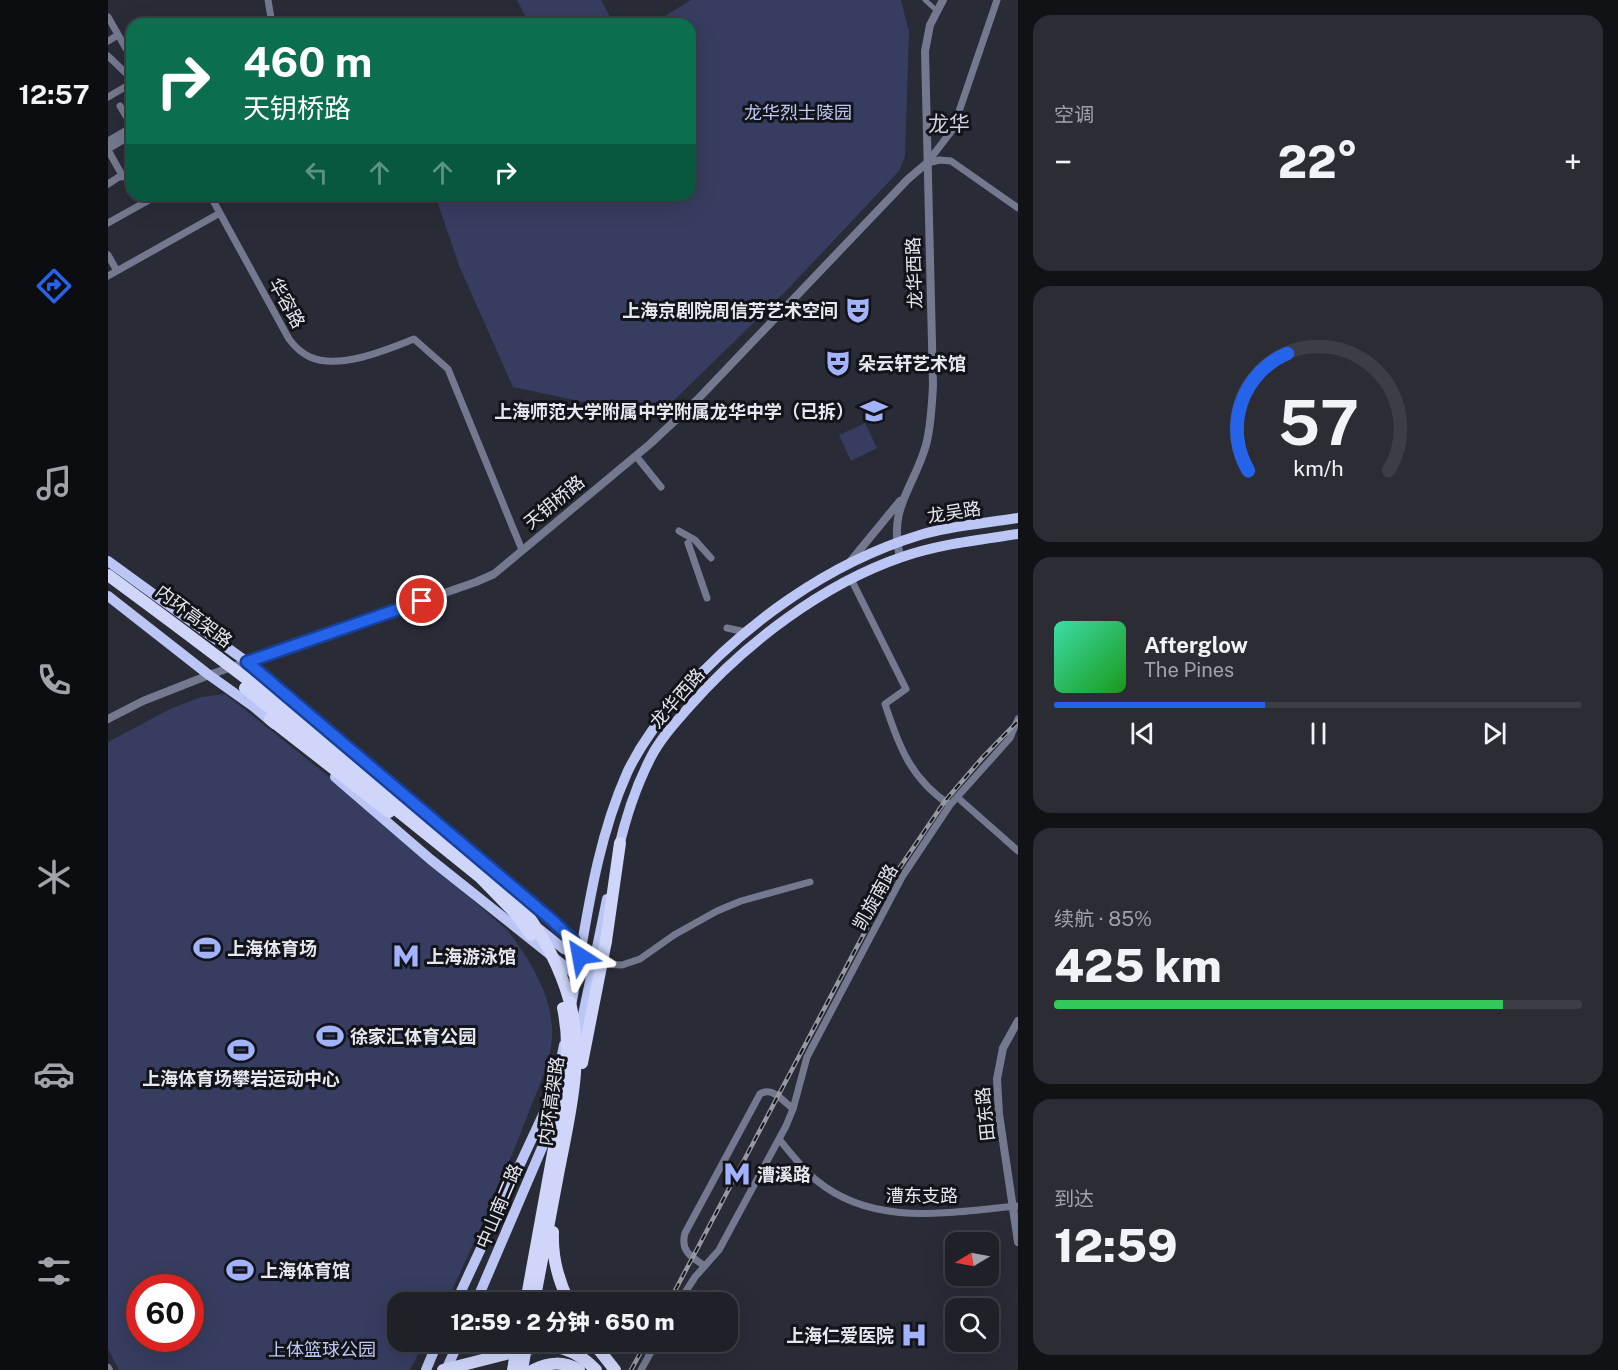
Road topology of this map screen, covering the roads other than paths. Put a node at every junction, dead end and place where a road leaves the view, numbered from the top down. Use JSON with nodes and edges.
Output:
{"nodes":[{"id":1,"x":268,"y":0,"type":"edge"},
{"id":2,"x":926,"y":0,"type":"edge"},
{"id":3,"x":943,"y":0,"type":"edge"},
{"id":4,"x":997,"y":0,"type":"edge"},
{"id":5,"x":937,"y":10,"type":"junction"},
{"id":6,"x":108,"y":16,"type":"edge"},
{"id":7,"x":271,"y":18,"type":"edge"},
{"id":8,"x":118,"y":35,"type":"junction"},
{"id":9,"x":108,"y":41,"type":"edge"},
{"id":10,"x":126,"y":49,"type":"edge"},
{"id":11,"x":108,"y":56,"type":"edge"},
{"id":12,"x":126,"y":73,"type":"edge"},
{"id":13,"x":126,"y":87,"type":"edge"},
{"id":14,"x":108,"y":97,"type":"edge"},
{"id":15,"x":120,"y":106,"type":"dead end"},
{"id":16,"x":126,"y":116,"type":"edge"},
{"id":17,"x":126,"y":130,"type":"edge"},
{"id":18,"x":126,"y":138,"type":"edge"},
{"id":19,"x":108,"y":141,"type":"edge"},
{"id":20,"x":108,"y":149,"type":"edge"},
{"id":21,"x":927,"y":163,"type":"junction"},
{"id":22,"x":126,"y":176,"type":"edge"},
{"id":23,"x":121,"y":177,"type":"junction"},
{"id":24,"x":108,"y":184,"type":"edge"},
{"id":25,"x":146,"y":201,"type":"edge"},
{"id":26,"x":213,"y":201,"type":"edge"},
{"id":27,"x":1018,"y":208,"type":"edge"},
{"id":28,"x":220,"y":213,"type":"junction"},
{"id":29,"x":108,"y":223,"type":"edge"},
{"id":30,"x":108,"y":255,"type":"edge"},
{"id":31,"x":117,"y":271,"type":"junction"},
{"id":32,"x":108,"y":276,"type":"edge"},
{"id":33,"x":636,"y":456,"type":"junction"},
{"id":34,"x":661,"y":487,"type":"dead end"},
{"id":35,"x":906,"y":494,"type":"junction"},
{"id":36,"x":1018,"y":518,"type":"edge"},
{"id":37,"x":679,"y":531,"type":"dead end"},
{"id":38,"x":1018,"y":534,"type":"edge"},
{"id":39,"x":688,"y":543,"type":"dead end"},
{"id":40,"x":897,"y":543,"type":"junction"},
{"id":41,"x":522,"y":550,"type":"junction"},
{"id":42,"x":900,"y":557,"type":"junction"},
{"id":43,"x":711,"y":558,"type":"dead end"},
{"id":44,"x":108,"y":561,"type":"edge"},
{"id":45,"x":846,"y":566,"type":"junction"},
{"id":46,"x":108,"y":575,"type":"edge"},
{"id":47,"x":852,"y":579,"type":"junction"},
{"id":48,"x":108,"y":584,"type":"edge"},
{"id":49,"x":108,"y":596,"type":"edge"},
{"id":50,"x":707,"y":598,"type":"dead end"},
{"id":51,"x":727,"y":628,"type":"dead end"},
{"id":52,"x":746,"y":632,"type":"junction"},
{"id":53,"x":247,"y":662,"type":"junction"},
{"id":54,"x":209,"y":675,"type":"junction"},
{"id":55,"x":108,"y":719,"type":"edge"},
{"id":56,"x":270,"y":719,"type":"junction"},
{"id":57,"x":1018,"y":719,"type":"edge"},
{"id":58,"x":957,"y":797,"type":"junction"},
{"id":59,"x":950,"y":805,"type":"junction"},
{"id":60,"x":620,"y":843,"type":"junction"},
{"id":61,"x":442,"y":846,"type":"junction"},
{"id":62,"x":1018,"y":850,"type":"edge"},
{"id":63,"x":810,"y":882,"type":"dead end"},
{"id":64,"x":580,"y":956,"type":"junction"},
{"id":65,"x":594,"y":964,"type":"junction"},
{"id":66,"x":577,"y":976,"type":"junction"},
{"id":67,"x":1018,"y":1022,"type":"edge"},
{"id":68,"x":571,"y":1105,"type":"junction"},
{"id":69,"x":793,"y":1109,"type":"junction"},
{"id":70,"x":779,"y":1139,"type":"junction"},
{"id":71,"x":554,"y":1198,"type":"junction"},
{"id":72,"x":1016,"y":1207,"type":"edge"},
{"id":73,"x":1018,"y":1242,"type":"edge"},
{"id":74,"x":705,"y":1266,"type":"junction"},
{"id":75,"x":461,"y":1292,"type":"edge"},
{"id":76,"x":480,"y":1292,"type":"edge"},
{"id":77,"x":528,"y":1292,"type":"edge"},
{"id":78,"x":536,"y":1292,"type":"edge"},
{"id":79,"x":565,"y":1292,"type":"edge"},
{"id":80,"x":686,"y":1292,"type":"edge"},
{"id":81,"x":433,"y":1352,"type":"edge"},
{"id":82,"x":454,"y":1352,"type":"edge"},
{"id":83,"x":516,"y":1352,"type":"edge"},
{"id":84,"x":525,"y":1352,"type":"edge"},
{"id":85,"x":601,"y":1352,"type":"edge"},
{"id":86,"x":651,"y":1352,"type":"edge"},
{"id":87,"x":426,"y":1370,"type":"edge"},
{"id":88,"x":445,"y":1370,"type":"edge"},
{"id":89,"x":513,"y":1370,"type":"edge"},
{"id":90,"x":522,"y":1370,"type":"edge"},
{"id":91,"x":533,"y":1370,"type":"edge"},
{"id":92,"x":579,"y":1370,"type":"edge"},
{"id":93,"x":596,"y":1370,"type":"edge"},
{"id":94,"x":615,"y":1370,"type":"edge"},
{"id":95,"x":641,"y":1370,"type":"edge"}],
"edges":[{"from":1,"to":7,"type":"street"},
{"from":2,"to":5,"type":"street"},
{"from":3,"to":5,"type":"street","name":"龙华西路"},
{"from":4,"to":21,"type":"street"},
{"from":5,"to":21,"type":"street","name":"龙华西路"},
{"from":6,"to":8,"type":"street"},
{"from":8,"to":9,"type":"street"},
{"from":8,"to":10,"type":"street"},
{"from":11,"to":12,"type":"street"},
{"from":13,"to":14,"type":"street"},
{"from":15,"to":16,"type":"street"},
{"from":17,"to":19,"type":"street"},
{"from":18,"to":20,"type":"street"},
{"from":20,"to":23,"type":"street"},
{"from":21,"to":27,"type":"street"},
{"from":21,"to":33,"type":"street","name":"天钥桥路"},
{"from":21,"to":35,"type":"street","name":"龙华西路"},
{"from":22,"to":23,"type":"street"},
{"from":23,"to":24,"type":"street"},
{"from":25,"to":29,"type":"street"},
{"from":26,"to":28,"type":"street","name":"华容路"},
{"from":28,"to":31,"type":"street"},
{"from":28,"to":41,"type":"street","name":"华容路"},
{"from":30,"to":31,"type":"street"},
{"from":31,"to":32,"type":"street"},
{"from":33,"to":34,"type":"street"},
{"from":33,"to":41,"type":"street","name":"天钥桥路"},
{"from":35,"to":40,"type":"street","name":"龙华西路"},
{"from":35,"to":45,"type":"street"},
{"from":36,"to":40,"type":"main road","name":"龙吴路"},
{"from":37,"to":43,"type":"street"},
{"from":38,"to":42,"type":"main road","name":"龙吴路"},
{"from":39,"to":50,"type":"street"},
{"from":40,"to":42,"type":"street","name":"龙华西路"},
{"from":40,"to":45,"type":"main road","name":"龙华西路"},
{"from":41,"to":53,"type":"street","name":"天钥桥路"},
{"from":42,"to":47,"type":"main road","name":"龙华西路"},
{"from":44,"to":53,"type":"main road"},
{"from":45,"to":52,"type":"main road","name":"龙华西路"},
{"from":46,"to":68,"type":"highway","name":"内环高架路","bridge":true},
{"from":47,"to":59,"type":"street"},
{"from":47,"to":60,"type":"main road","name":"龙华西路"},
{"from":48,"to":61,"type":"highway","name":"内环高架路","bridge":true},
{"from":49,"to":54,"type":"main road"},
{"from":51,"to":52,"type":"street"},
{"from":52,"to":64,"type":"main road","name":"龙华西路"},
{"from":53,"to":54,"type":"street","name":"天钥桥路"},
{"from":53,"to":64,"type":"main road"},
{"from":54,"to":55,"type":"street","name":"天钥桥路"},
{"from":54,"to":56,"type":"main road"},
{"from":56,"to":61,"type":"highway"},
{"from":56,"to":64,"type":"main road"},
{"from":56,"to":66,"type":"main road"},
{"from":57,"to":58,"type":"street","name":"凯旋南路"},
{"from":58,"to":59,"type":"street","name":"凯旋南路"},
{"from":58,"to":62,"type":"street"},
{"from":59,"to":69,"type":"street","name":"凯旋南路"},
{"from":60,"to":65,"type":"main road","name":"龙华西路"},
{"from":60,"to":68,"type":"highway","bridge":true},
{"from":61,"to":77,"type":"highway","name":"内环高架路","bridge":true},
{"from":63,"to":65,"type":"street"},
{"from":64,"to":65,"type":"main road"},
{"from":64,"to":66,"type":"main road","name":"中山南二路"},
{"from":65,"to":76,"type":"main road","name":"中山南二路"},
{"from":66,"to":75,"type":"main road","name":"中山南二路"},
{"from":67,"to":72,"type":"street","name":"田东路"},
{"from":68,"to":71,"type":"highway","name":"内环高架路","bridge":true},
{"from":69,"to":70,"type":"street","name":"凯旋南路"},
{"from":69,"to":74,"type":"street"},
{"from":70,"to":72,"type":"street","name":"漕东支路"},
{"from":70,"to":74,"type":"street","name":"凯旋南路"},
{"from":71,"to":78,"type":"highway","name":"内环高架路"},
{"from":71,"to":79,"type":"highway"},
{"from":72,"to":73,"type":"street","name":"田东路"},
{"from":74,"to":80,"type":"street","name":"凯旋南路"},
{"from":81,"to":87,"type":"main road"},
{"from":82,"to":88,"type":"main road"},
{"from":83,"to":89,"type":"highway"},
{"from":84,"to":90,"type":"highway"},
{"from":85,"to":94,"type":"highway"},
{"from":86,"to":95,"type":"street"},
{"from":88,"to":93,"type":"highway","bridge":true},
{"from":91,"to":92,"type":"highway"}]}
